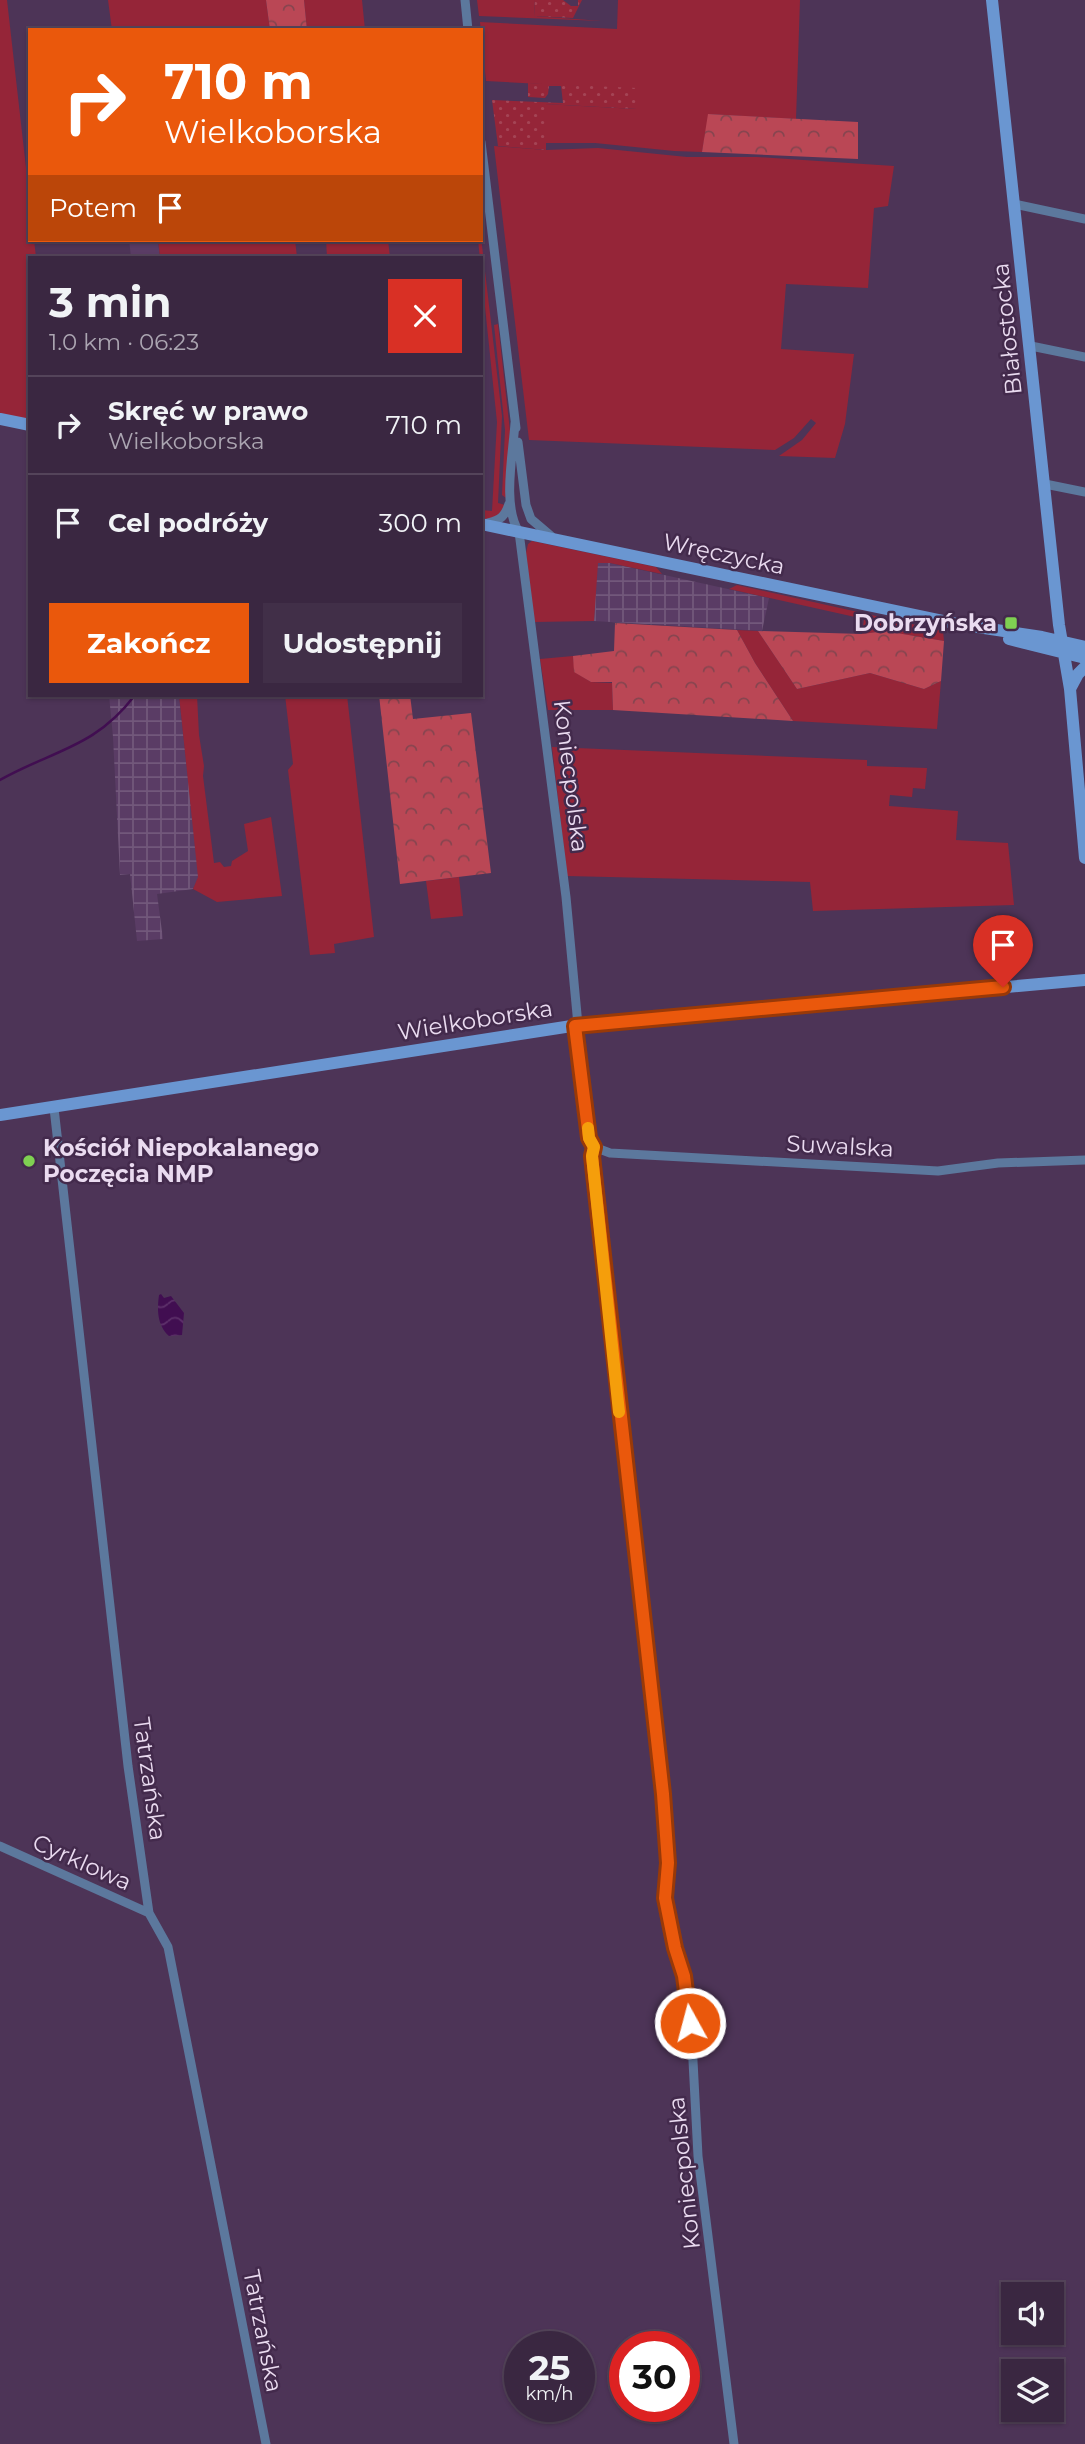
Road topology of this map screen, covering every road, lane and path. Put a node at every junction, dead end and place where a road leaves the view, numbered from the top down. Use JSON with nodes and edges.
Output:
{"nodes":[{"id":1,"x":465,"y":0,"type":"edge"},
{"id":2,"x":992,"y":0,"type":"edge"},
{"id":3,"x":468,"y":28,"type":"edge"},
{"id":4,"x":483,"y":159,"type":"edge"},
{"id":5,"x":1014,"y":204,"type":"junction"},
{"id":6,"x":1085,"y":219,"type":"edge"},
{"id":7,"x":1031,"y":346,"type":"junction"},
{"id":8,"x":1085,"y":356,"type":"edge"},
{"id":9,"x":0,"y":419,"type":"edge"},
{"id":10,"x":515,"y":423,"type":"junction"},
{"id":11,"x":28,"y":425,"type":"edge"},
{"id":12,"x":1045,"y":484,"type":"junction"},
{"id":13,"x":1085,"y":492,"type":"edge"},
{"id":14,"x":510,"y":502,"type":"junction"},
{"id":15,"x":526,"y":505,"type":"junction"},
{"id":16,"x":483,"y":524,"type":"edge"},
{"id":17,"x":483,"y":524,"type":"edge"},
{"id":18,"x":519,"y":532,"type":"junction"},
{"id":19,"x":556,"y":540,"type":"junction"},
{"id":20,"x":1082,"y":646,"type":"edge"},
{"id":21,"x":1064,"y":648,"type":"junction"},
{"id":22,"x":1085,"y":658,"type":"edge"},
{"id":23,"x":1085,"y":667,"type":"edge"},
{"id":24,"x":1070,"y":689,"type":"junction"},
{"id":25,"x":1085,"y":858,"type":"edge"},
{"id":26,"x":1085,"y":980,"type":"edge"},
{"id":27,"x":576,"y":1025,"type":"junction"},
{"id":28,"x":54,"y":1108,"type":"junction"},
{"id":29,"x":0,"y":1115,"type":"edge"},
{"id":30,"x":594,"y":1147,"type":"junction"},
{"id":31,"x":1085,"y":1160,"type":"edge"},
{"id":32,"x":0,"y":1846,"type":"edge"},
{"id":33,"x":149,"y":1913,"type":"junction"},
{"id":34,"x":266,"y":2444,"type":"edge"},
{"id":35,"x":734,"y":2444,"type":"edge"}],
"edges":[{"from":1,"to":3,"type":"street"},
{"from":2,"to":5,"type":"street","name":"Białostocka"},
{"from":4,"to":10,"type":"street"},
{"from":5,"to":6,"type":"street"},
{"from":5,"to":7,"type":"street","name":"Białostocka"},
{"from":7,"to":8,"type":"street"},
{"from":7,"to":12,"type":"street","name":"Białostocka"},
{"from":9,"to":11,"type":"street"},
{"from":10,"to":14,"type":"street"},
{"from":10,"to":15,"type":"street"},
{"from":12,"to":13,"type":"street"},
{"from":12,"to":21,"type":"street","name":"Białostocka"},
{"from":14,"to":16,"type":"street"},
{"from":14,"to":18,"type":"street"},
{"from":15,"to":18,"type":"street"},
{"from":15,"to":19,"type":"street"},
{"from":17,"to":18,"type":"street","name":"Wręczycka"},
{"from":18,"to":19,"type":"street","name":"Wręczycka"},
{"from":18,"to":27,"type":"street","name":"Koniecpolska"},
{"from":19,"to":21,"type":"street","name":"Wręczycka"},
{"from":20,"to":21,"type":"street"},
{"from":21,"to":22,"type":"street","name":"Wręczycka"},
{"from":21,"to":24,"type":"street"},
{"from":23,"to":24,"type":"street"},
{"from":24,"to":25,"type":"street"},
{"from":26,"to":27,"type":"street","name":"Wielkoborska"},
{"from":27,"to":28,"type":"street","name":"Wielkoborska"},
{"from":27,"to":30,"type":"street","name":"Koniecpolska"},
{"from":28,"to":29,"type":"street","name":"Wielkoborska"},
{"from":28,"to":33,"type":"street","name":"Tatrzańska"},
{"from":30,"to":31,"type":"street","name":"Suwalska"},
{"from":30,"to":35,"type":"street","name":"Koniecpolska"},
{"from":32,"to":33,"type":"street","name":"Cyrklowa"},
{"from":33,"to":34,"type":"street","name":"Tatrzańska"}]}
